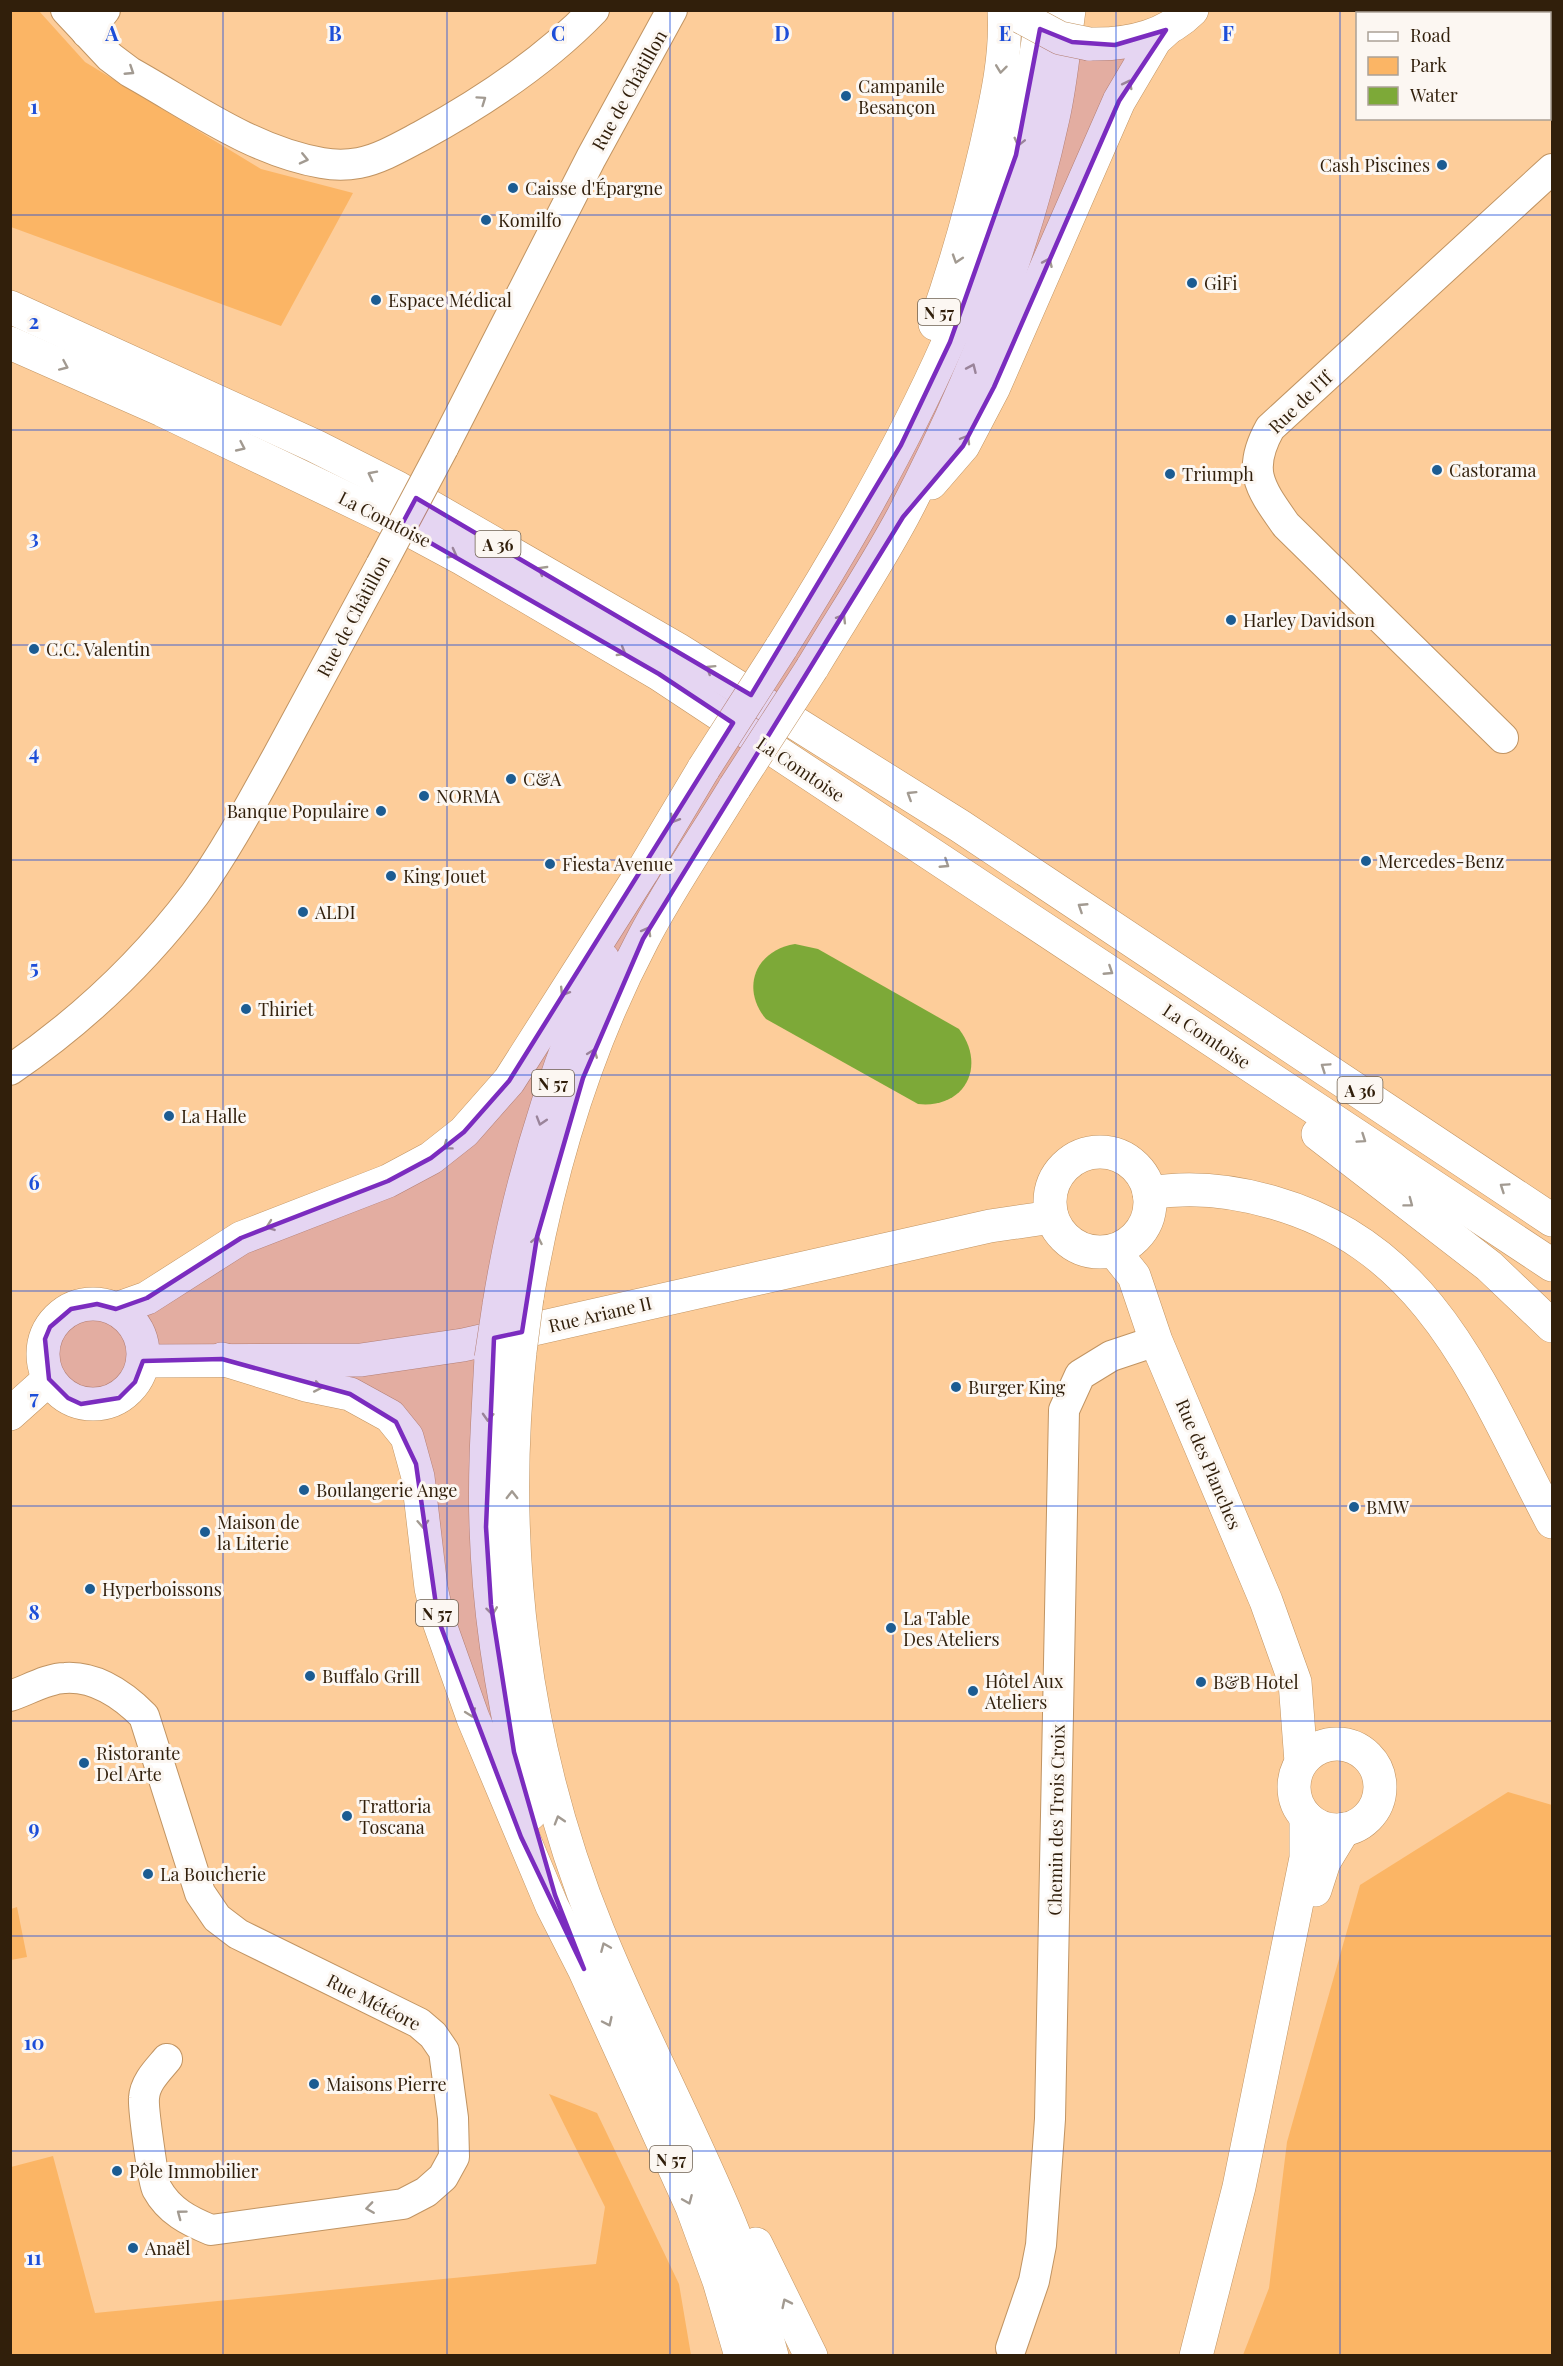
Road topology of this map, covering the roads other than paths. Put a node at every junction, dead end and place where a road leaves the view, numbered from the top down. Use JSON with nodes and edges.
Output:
{"nodes":[{"id":1,"x":66,"y":10,"type":"edge"},
{"id":2,"x":594,"y":10,"type":"edge"},
{"id":3,"x":672,"y":10,"type":"edge"},
{"id":4,"x":1069,"y":10,"type":"edge"},
{"id":5,"x":1192,"y":10,"type":"edge"},
{"id":6,"x":1020,"y":12,"type":"edge"},
{"id":7,"x":96,"y":22,"type":"edge"},
{"id":8,"x":1166,"y":30,"type":"junction"},
{"id":9,"x":1552,"y":169,"type":"edge"},
{"id":10,"x":10,"y":307,"type":"edge"},
{"id":11,"x":10,"y":343,"type":"edge"},
{"id":12,"x":903,"y":517,"type":"junction"},
{"id":13,"x":1503,"y":738,"type":"dead end"},
{"id":14,"x":642,"y":872,"type":"junction"},
{"id":15,"x":1191,"y":1026,"type":"junction"},
{"id":16,"x":10,"y":1070,"type":"edge"},
{"id":17,"x":1149,"y":1193,"type":"junction"},
{"id":18,"x":1052,"y":1217,"type":"junction"},
{"id":19,"x":1552,"y":1220,"type":"edge"},
{"id":20,"x":1114,"y":1251,"type":"junction"},
{"id":21,"x":1552,"y":1265,"type":"edge"},
{"id":22,"x":513,"y":1301,"type":"junction"},
{"id":23,"x":116,"y":1309,"type":"junction"},
{"id":24,"x":1552,"y":1326,"type":"edge"},
{"id":25,"x":1156,"y":1341,"type":"junction"},
{"id":26,"x":505,"y":1355,"type":"junction"},
{"id":27,"x":222,"y":1359,"type":"junction"},
{"id":28,"x":143,"y":1361,"type":"junction"},
{"id":29,"x":49,"y":1379,"type":"junction"},
{"id":30,"x":10,"y":1414,"type":"edge"},
{"id":31,"x":1552,"y":1522,"type":"edge"},
{"id":32,"x":1295,"y":1682,"type":"junction"},
{"id":33,"x":10,"y":1696,"type":"edge"},
{"id":34,"x":1346,"y":1744,"type":"junction"},
{"id":35,"x":1301,"y":1761,"type":"junction"},
{"id":36,"x":1306,"y":1817,"type":"junction"},
{"id":37,"x":1344,"y":1829,"type":"junction"},
{"id":38,"x":584,"y":1969,"type":"junction"},
{"id":39,"x":646,"y":2038,"type":"junction"},
{"id":40,"x":167,"y":2059,"type":"dead end"},
{"id":41,"x":1011,"y":2348,"type":"dead end"},
{"id":42,"x":741,"y":2355,"type":"edge"},
{"id":43,"x":772,"y":2355,"type":"edge"},
{"id":44,"x":811,"y":2355,"type":"edge"},
{"id":45,"x":1196,"y":2355,"type":"edge"},
{"id":46,"x":1218,"y":2355,"type":"edge"}],
"edges":[{"from":1,"to":7,"type":"street"},
{"from":7,"to":2,"type":"street","one_way":true},
{"from":3,"to":16,"type":"street","name":"Rue de Châtillon","bridge":true},
{"from":12,"to":4,"type":"main road","number":"N 57","one_way":true},
{"from":5,"to":8,"type":"main road","number":"N 57"},
{"from":6,"to":8,"type":"main road","number":"N 57","bridge":true},
{"from":6,"to":14,"type":"main road","number":"N 57","one_way":true,"bridge":true},
{"from":12,"to":8,"type":"main road","number":"N 57","one_way":true},
{"from":9,"to":13,"type":"street","name":"Rue de l'If"},
{"from":19,"to":10,"type":"main road","name":"La Comtoise","number":"A 36","one_way":true},
{"from":11,"to":15,"type":"main road","name":"La Comtoise","number":"A 36","one_way":true},
{"from":22,"to":12,"type":"main road","number":"N 57","one_way":true,"bridge":true},
{"from":14,"to":22,"type":"main road","number":"N 57","one_way":true},
{"from":14,"to":23,"type":"main road","one_way":true},
{"from":15,"to":21,"type":"main road","name":"La Comtoise","number":"A 36","one_way":true},
{"from":15,"to":24,"type":"main road","number":"A 36","one_way":true},
{"from":17,"to":18,"type":"main road"},
{"from":17,"to":20,"type":"main road"},
{"from":17,"to":31,"type":"main road"},
{"from":18,"to":20,"type":"main road"},
{"from":18,"to":27,"type":"main road","name":"Rue Ariane II"},
{"from":20,"to":25,"type":"main road","name":"Rue des Planches"},
{"from":22,"to":26,"type":"main road","number":"N 57","bridge":true},
{"from":23,"to":28,"type":"main road"},
{"from":23,"to":29,"type":"main road"},
{"from":25,"to":32,"type":"main road","name":"Rue des Planches"},
{"from":25,"to":41,"type":"street","name":"Chemin des Trois Croix"},
{"from":26,"to":38,"type":"main road","number":"N 57","one_way":true},
{"from":39,"to":26,"type":"main road","number":"N 57","one_way":true},
{"from":27,"to":28,"type":"main road","name":"Rue Ariane II"},
{"from":27,"to":38,"type":"main road","number":"N 57","one_way":true},
{"from":28,"to":29,"type":"main road"},
{"from":29,"to":30,"type":"main road"},
{"from":32,"to":34,"type":"main road"},
{"from":32,"to":35,"type":"main road"},
{"from":33,"to":40,"type":"street","name":"Rue Météore","one_way":true},
{"from":34,"to":35,"type":"main road"},
{"from":34,"to":37,"type":"main road"},
{"from":35,"to":36,"type":"main road"},
{"from":36,"to":37,"type":"main road"},
{"from":36,"to":45,"type":"main road"},
{"from":37,"to":46,"type":"main road"},
{"from":38,"to":42,"type":"main road","number":"N 57","one_way":true},
{"from":39,"to":43,"type":"main road","number":"N 57"},
{"from":44,"to":39,"type":"main road","one_way":true}]}
